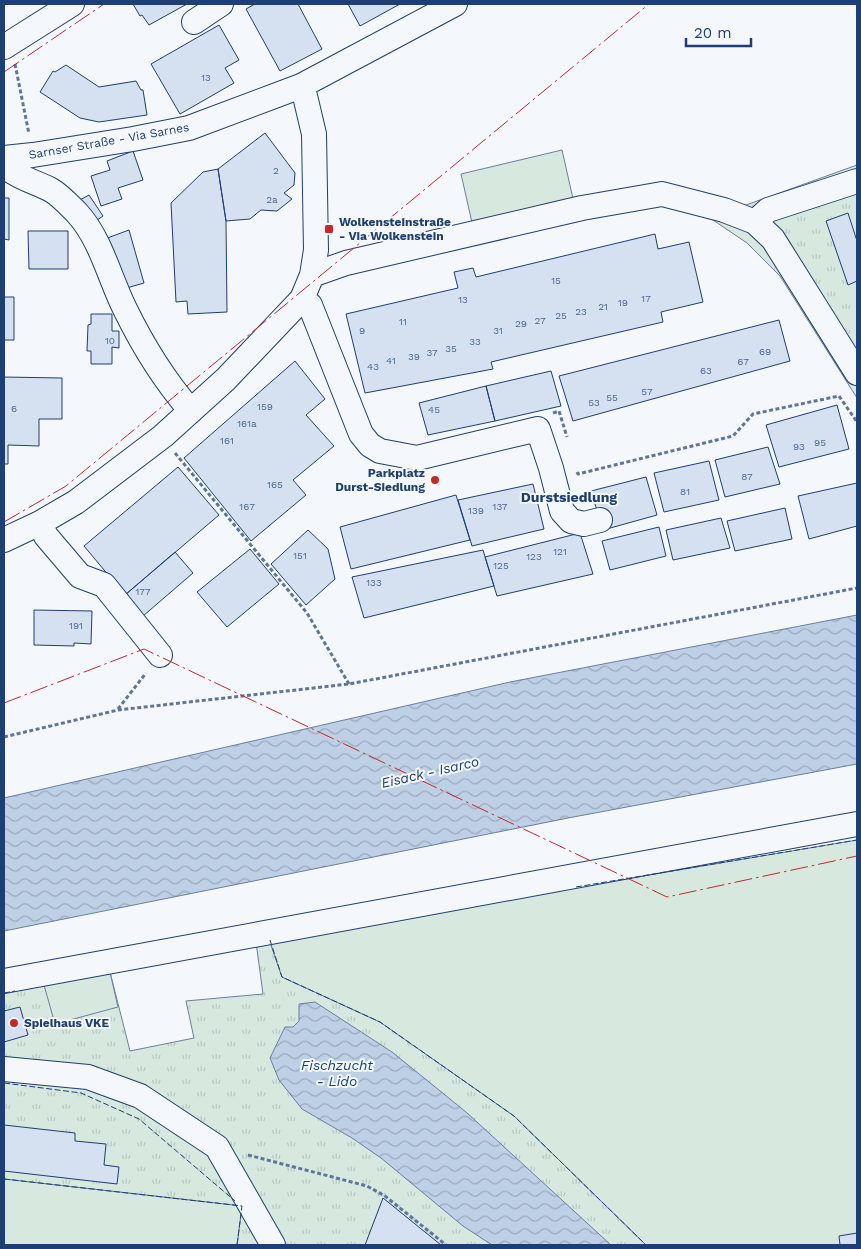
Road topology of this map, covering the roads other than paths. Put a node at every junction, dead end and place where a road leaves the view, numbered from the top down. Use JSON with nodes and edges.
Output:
{"nodes":[{"id":1,"x":72,"y":4,"type":"edge"},
{"id":2,"x":221,"y":4,"type":"edge"},
{"id":3,"x":455,"y":4,"type":"edge"},
{"id":4,"x":194,"y":22,"type":"dead end"},
{"id":5,"x":7,"y":44,"type":"edge"},
{"id":6,"x":301,"y":86,"type":"junction"},
{"id":7,"x":4,"y":158,"type":"edge"},
{"id":8,"x":857,"y":181,"type":"edge"},
{"id":9,"x":755,"y":222,"type":"junction"},
{"id":10,"x":312,"y":275,"type":"junction"},
{"id":11,"x":302,"y":299,"type":"junction"},
{"id":12,"x":857,"y":372,"type":"edge"},
{"id":13,"x":191,"y":411,"type":"junction"},
{"id":14,"x":600,"y":520,"type":"dead end"},
{"id":15,"x":40,"y":523,"type":"junction"},
{"id":16,"x":4,"y":540,"type":"edge"},
{"id":17,"x":160,"y":654,"type":"road end"},
{"id":18,"x":857,"y":824,"type":"edge"},
{"id":19,"x":4,"y":981,"type":"edge"},
{"id":20,"x":4,"y":1069,"type":"edge"},
{"id":21,"x":273,"y":1245,"type":"edge"}],
"edges":[{"from":1,"to":5,"type":"street"},
{"from":2,"to":4,"type":"street"},
{"from":3,"to":6,"type":"street","name":"Sarnser Straße - Via Sarnes"},
{"from":6,"to":7,"type":"street","name":"Sarnser Straße - Via Sarnes"},
{"from":6,"to":10,"type":"street"},
{"from":7,"to":13,"type":"street","name":"Sarnser Straße - Via Sarnes"},
{"from":8,"to":9,"type":"street"},
{"from":9,"to":10,"type":"street"},
{"from":9,"to":12,"type":"street"},
{"from":10,"to":11,"type":"street"},
{"from":11,"to":13,"type":"street"},
{"from":11,"to":14,"type":"street"},
{"from":13,"to":15,"type":"street"},
{"from":15,"to":16,"type":"street"},
{"from":15,"to":17,"type":"street"},
{"from":18,"to":19,"type":"street"},
{"from":20,"to":21,"type":"street"}]}
